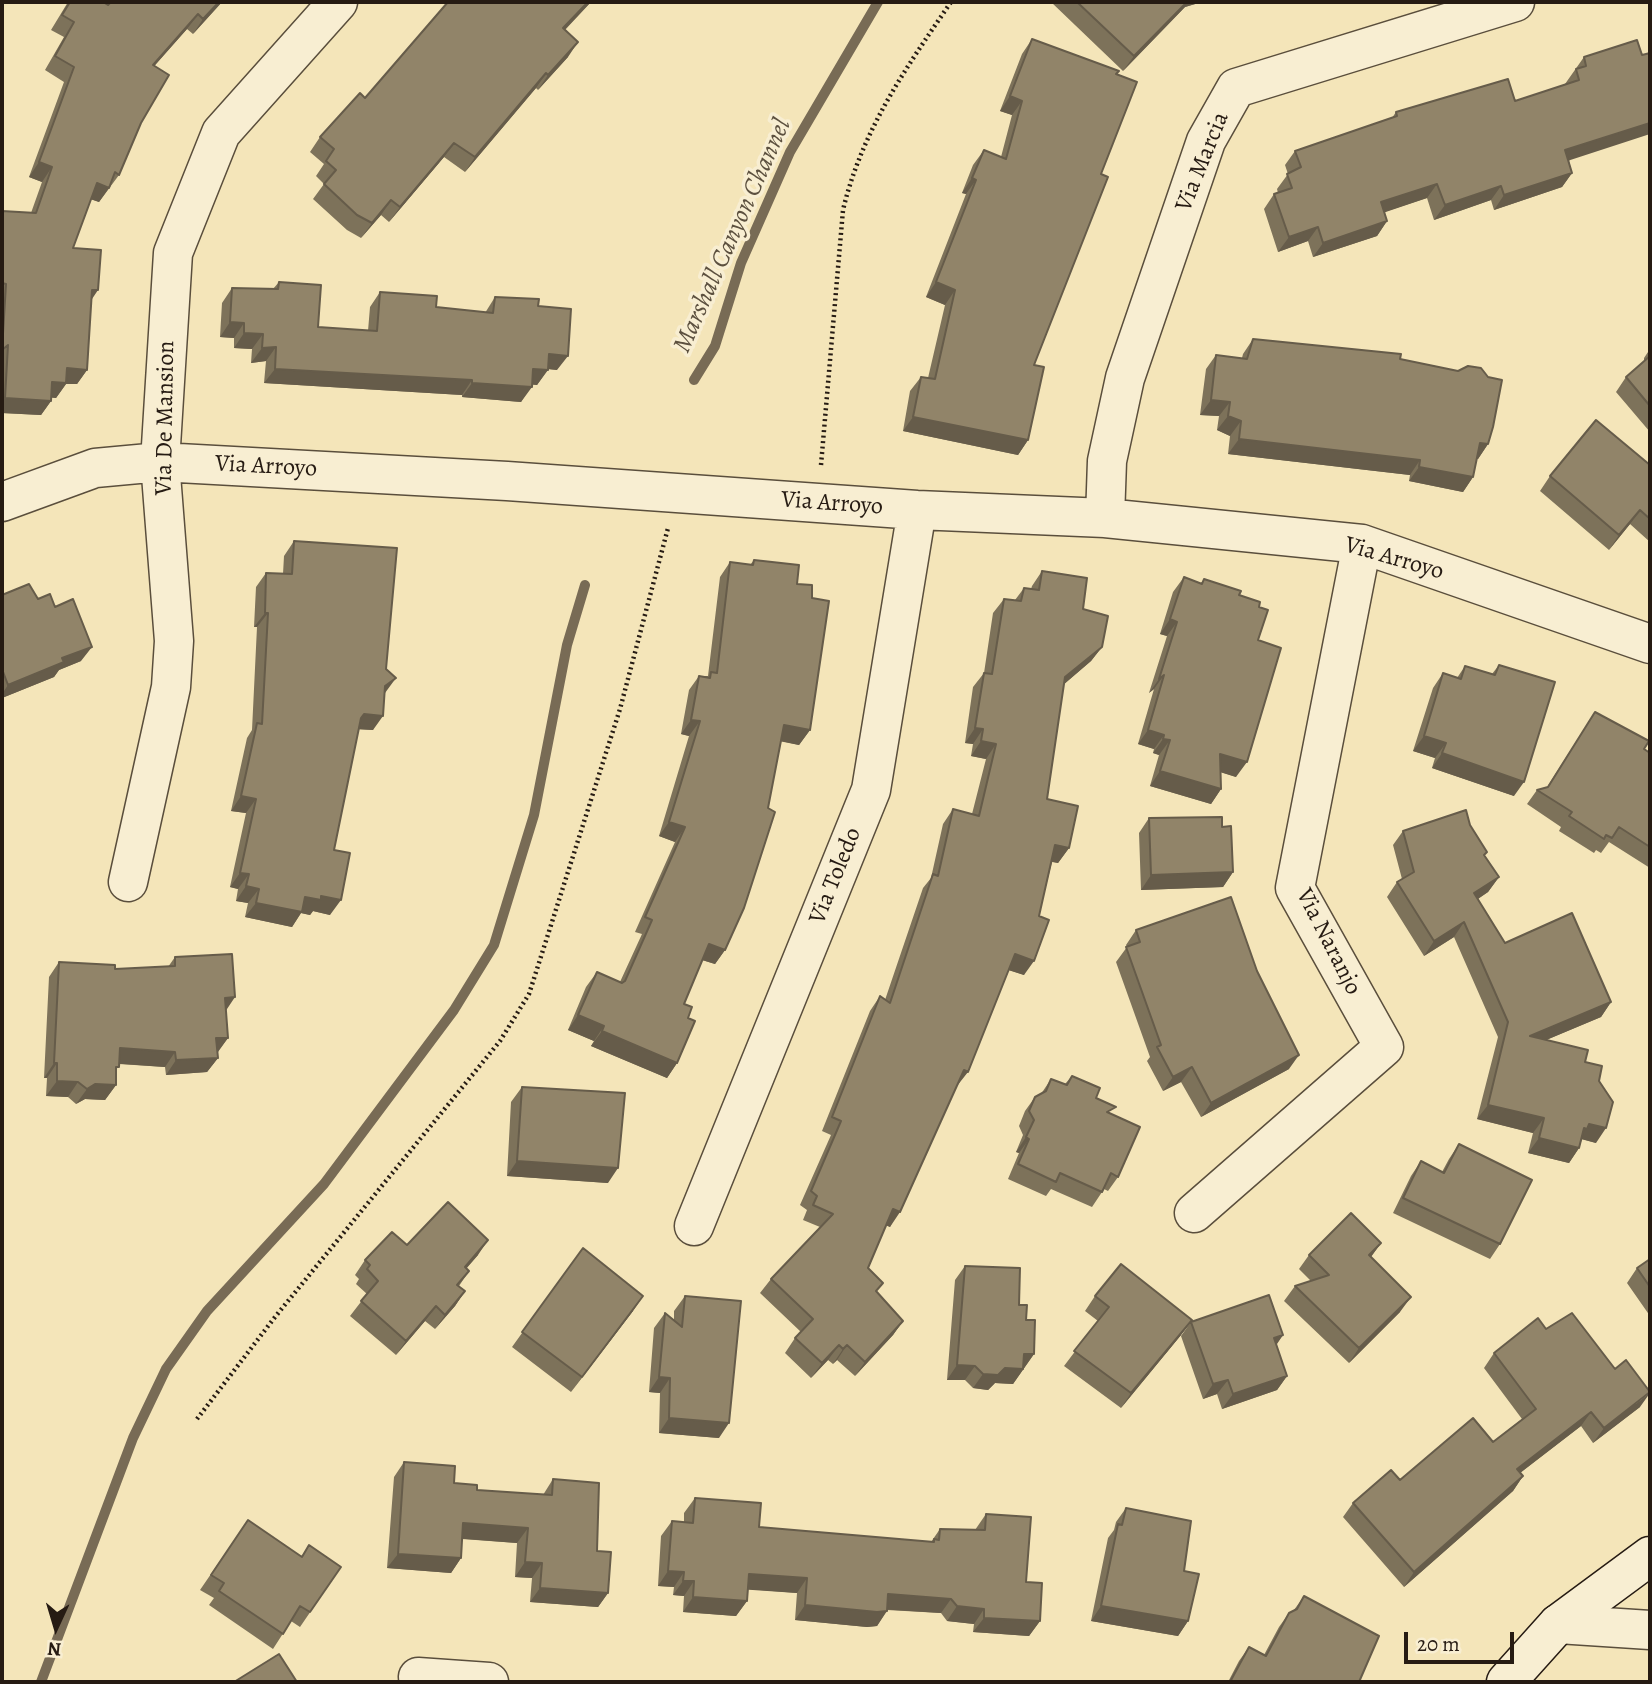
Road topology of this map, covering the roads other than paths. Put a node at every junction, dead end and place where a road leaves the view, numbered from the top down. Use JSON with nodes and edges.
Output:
{"nodes":[{"id":1,"x":338,"y":2,"type":"edge"},
{"id":2,"x":1515,"y":2,"type":"edge"},
{"id":3,"x":160,"y":462,"type":"junction"},
{"id":4,"x":2,"y":502,"type":"edge"},
{"id":5,"x":917,"y":510,"type":"junction"},
{"id":6,"x":1105,"y":518,"type":"junction"},
{"id":7,"x":1362,"y":544,"type":"junction"},
{"id":8,"x":1650,"y":644,"type":"edge"},
{"id":9,"x":128,"y":882,"type":"dead end"},
{"id":10,"x":1194,"y":1213,"type":"dead end"},
{"id":11,"x":694,"y":1226,"type":"dead end"},
{"id":12,"x":1650,"y":1556,"type":"edge"},
{"id":13,"x":1558,"y":1624,"type":"junction"},
{"id":14,"x":1650,"y":1630,"type":"edge"},
{"id":15,"x":418,"y":1677,"type":"dead end"},
{"id":16,"x":489,"y":1682,"type":"edge"},
{"id":17,"x":1506,"y":1682,"type":"edge"}],
"edges":[{"from":1,"to":3,"type":"street","name":"Via De Mansion"},
{"from":2,"to":6,"type":"street","name":"Via Marcia"},
{"from":3,"to":4,"type":"street","name":"Via Arroyo"},
{"from":3,"to":5,"type":"street","name":"Via Arroyo"},
{"from":3,"to":9,"type":"street","name":"Via De Mansion"},
{"from":5,"to":6,"type":"street","name":"Via Arroyo"},
{"from":5,"to":11,"type":"street","name":"Via Toledo"},
{"from":6,"to":7,"type":"street","name":"Via Arroyo"},
{"from":7,"to":8,"type":"street","name":"Via Arroyo"},
{"from":7,"to":10,"type":"street","name":"Via Naranjo"},
{"from":12,"to":13,"type":"street"},
{"from":13,"to":14,"type":"street"},
{"from":13,"to":17,"type":"street"},
{"from":15,"to":16,"type":"street"}]}
